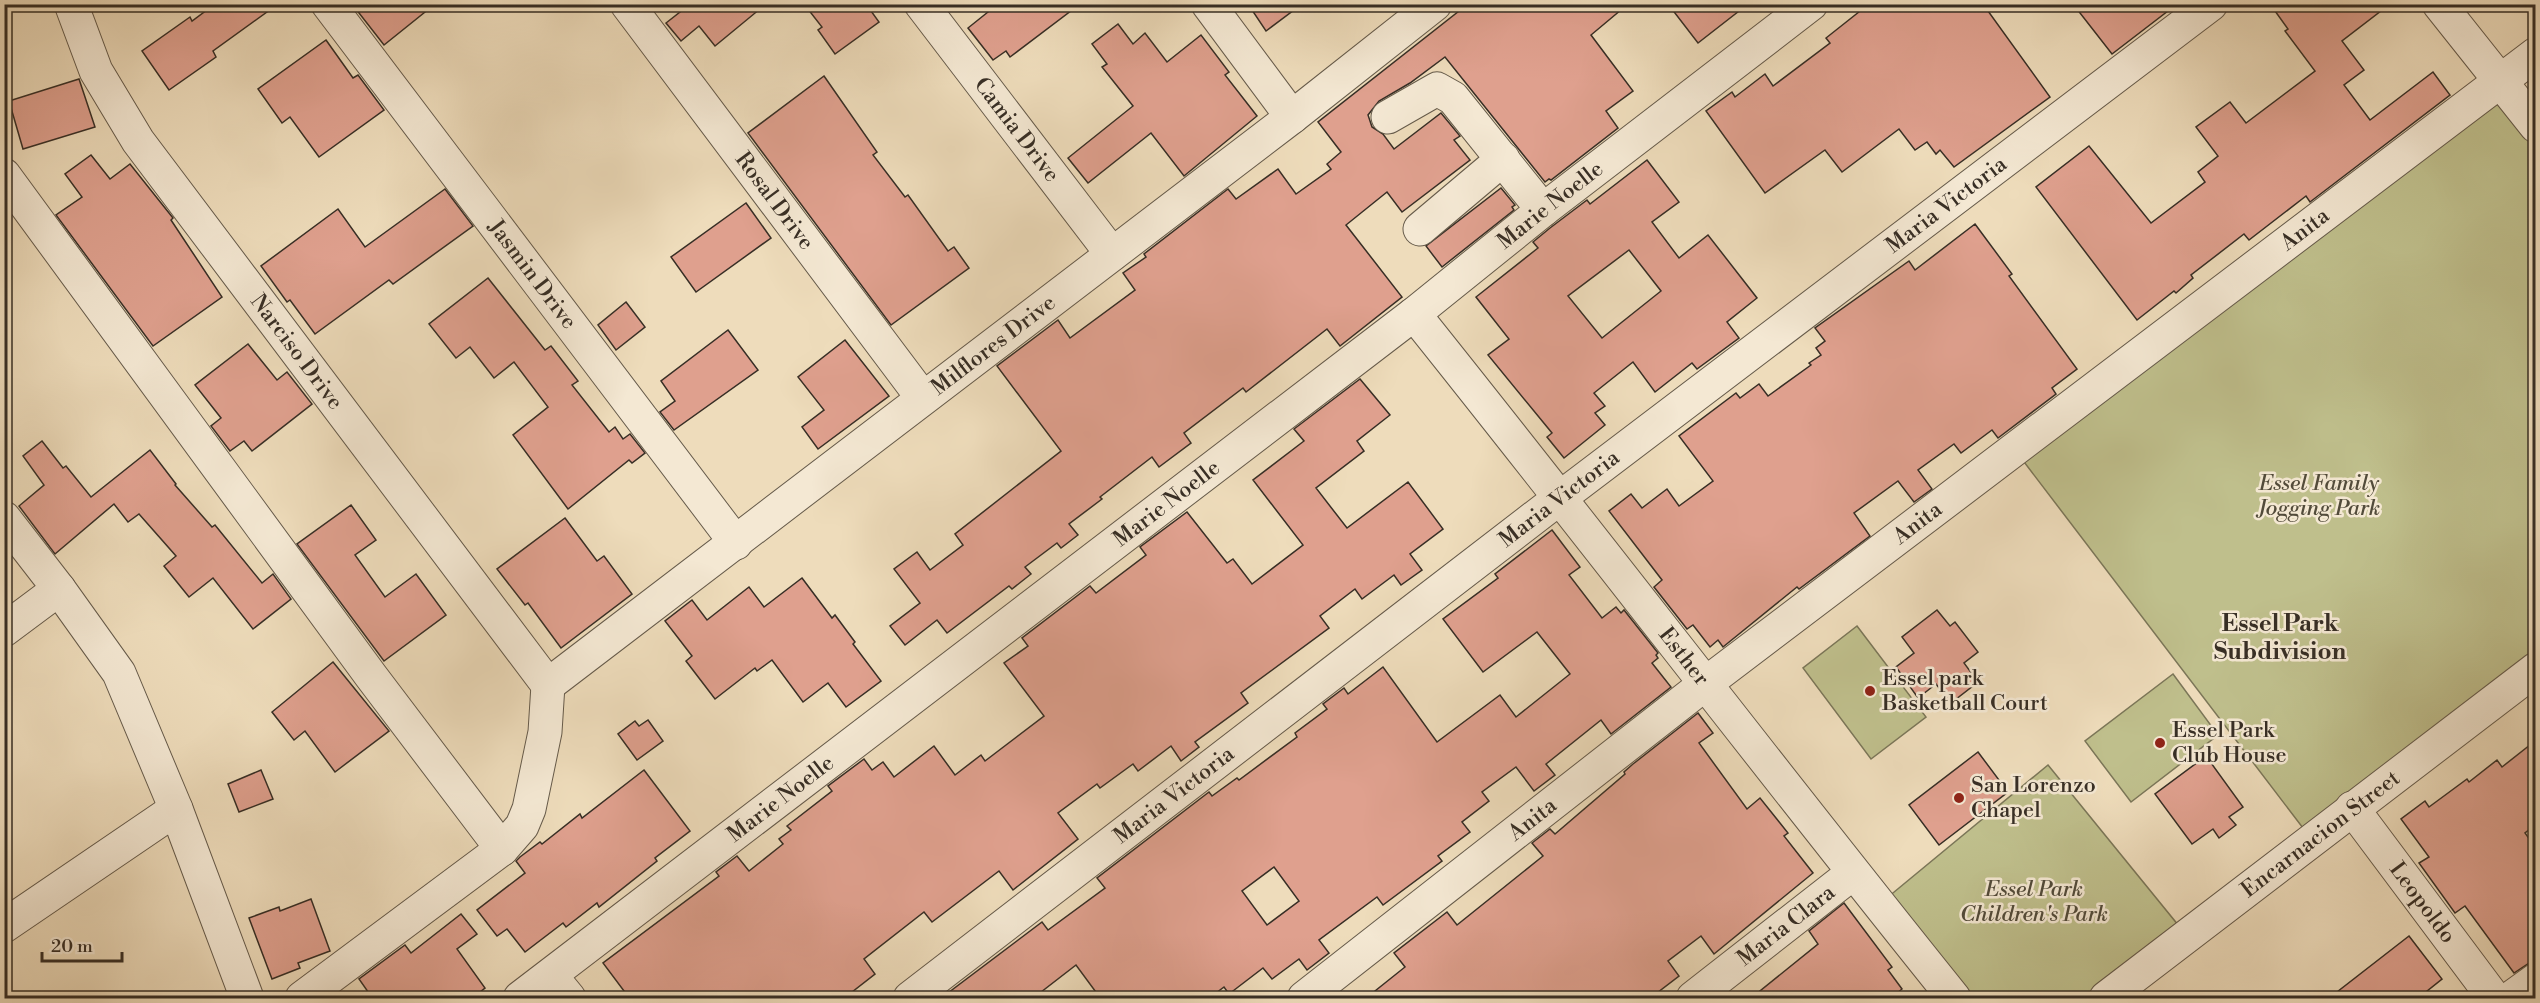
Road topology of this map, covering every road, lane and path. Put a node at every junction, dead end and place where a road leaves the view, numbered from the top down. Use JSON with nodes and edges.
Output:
{"nodes":[{"id":1,"x":71,"y":4,"type":"edge"},
{"id":2,"x":328,"y":4,"type":"edge"},
{"id":3,"x":627,"y":4,"type":"edge"},
{"id":4,"x":921,"y":4,"type":"edge"},
{"id":5,"x":1208,"y":4,"type":"edge"},
{"id":6,"x":1436,"y":4,"type":"edge"},
{"id":7,"x":1811,"y":4,"type":"edge"},
{"id":8,"x":2211,"y":4,"type":"edge"},
{"id":9,"x":2439,"y":4,"type":"edge"},
{"id":10,"x":2535,"y":54,"type":"edge"},
{"id":11,"x":2500,"y":81,"type":"junction"},
{"id":12,"x":1292,"y":117,"type":"junction"},
{"id":13,"x":1388,"y":117,"type":"dead end"},
{"id":14,"x":2535,"y":126,"type":"edge"},
{"id":15,"x":1503,"y":159,"type":"junction"},
{"id":16,"x":4,"y":174,"type":"edge"},
{"id":17,"x":1543,"y":210,"type":"junction"},
{"id":18,"x":1420,"y":229,"type":"dead end"},
{"id":19,"x":1112,"y":254,"type":"junction"},
{"id":20,"x":1414,"y":314,"type":"junction"},
{"id":21,"x":922,"y":397,"type":"junction"},
{"id":22,"x":1561,"y":497,"type":"junction"},
{"id":23,"x":4,"y":518,"type":"edge"},
{"id":24,"x":736,"y":543,"type":"junction"},
{"id":25,"x":59,"y":589,"type":"junction"},
{"id":26,"x":4,"y":630,"type":"edge"},
{"id":27,"x":2535,"y":669,"type":"edge"},
{"id":28,"x":1705,"y":684,"type":"junction"},
{"id":29,"x":548,"y":685,"type":"junction"},
{"id":30,"x":176,"y":808,"type":"junction"},
{"id":31,"x":2352,"y":808,"type":"junction"},
{"id":32,"x":502,"y":849,"type":"junction"},
{"id":33,"x":1853,"y":873,"type":"junction"},
{"id":34,"x":4,"y":926,"type":"edge"},
{"id":35,"x":2535,"y":980,"type":"edge"},
{"id":36,"x":560,"y":987,"type":"edge"},
{"id":37,"x":247,"y":999,"type":"edge"},
{"id":38,"x":302,"y":999,"type":"edge"},
{"id":39,"x":520,"y":999,"type":"edge"},
{"id":40,"x":910,"y":999,"type":"edge"},
{"id":41,"x":1304,"y":999,"type":"edge"},
{"id":42,"x":1693,"y":999,"type":"edge"},
{"id":43,"x":1954,"y":999,"type":"edge"},
{"id":44,"x":2106,"y":999,"type":"edge"},
{"id":45,"x":2494,"y":999,"type":"edge"},
{"id":46,"x":2511,"y":999,"type":"edge"}],
"edges":[{"from":1,"to":29,"type":"street","name":"Narciso Drive"},
{"from":2,"to":24,"type":"street","name":"Jasmin Drive"},
{"from":3,"to":21,"type":"street","name":"Rosal Drive"},
{"from":4,"to":19,"type":"street","name":"Camia Drive"},
{"from":5,"to":12,"type":"street"},
{"from":6,"to":12,"type":"street","name":"Milflores Drive"},
{"from":7,"to":17,"type":"street","name":"Marie Noelle"},
{"from":8,"to":22,"type":"street","name":"Maria Victoria"},
{"from":9,"to":11,"type":"street"},
{"from":10,"to":11,"type":"street","name":"Anita"},
{"from":11,"to":14,"type":"street"},
{"from":11,"to":28,"type":"street","name":"Anita"},
{"from":12,"to":19,"type":"street","name":"Milflores Drive"},
{"from":13,"to":15,"type":"street"},
{"from":15,"to":17,"type":"street"},
{"from":15,"to":18,"type":"street"},
{"from":16,"to":32,"type":"street"},
{"from":17,"to":20,"type":"street","name":"Marie Noelle"},
{"from":19,"to":21,"type":"street","name":"Milflores Drive"},
{"from":20,"to":22,"type":"street","name":"Esther"},
{"from":20,"to":36,"type":"street","name":"Marie Noelle"},
{"from":21,"to":24,"type":"street","name":"Milflores Drive"},
{"from":22,"to":28,"type":"street","name":"Esther"},
{"from":22,"to":40,"type":"street","name":"Maria Victoria"},
{"from":23,"to":25,"type":"street"},
{"from":24,"to":29,"type":"street","name":"Milflores Drive"},
{"from":25,"to":26,"type":"street"},
{"from":25,"to":30,"type":"street"},
{"from":27,"to":31,"type":"street","name":"Encarnacion Street"},
{"from":28,"to":33,"type":"street","name":"Esther"},
{"from":28,"to":41,"type":"street","name":"Anita"},
{"from":29,"to":32,"type":"street"},
{"from":30,"to":34,"type":"street"},
{"from":30,"to":37,"type":"street"},
{"from":31,"to":44,"type":"street","name":"Encarnacion Street"},
{"from":31,"to":45,"type":"street","name":"Leopoldo"},
{"from":32,"to":38,"type":"street"},
{"from":33,"to":42,"type":"street","name":"Maria Clara"},
{"from":33,"to":43,"type":"street","name":"Esther"},
{"from":35,"to":46,"type":"street"},
{"from":36,"to":39,"type":"street","name":"Marie Noelle"}]}
